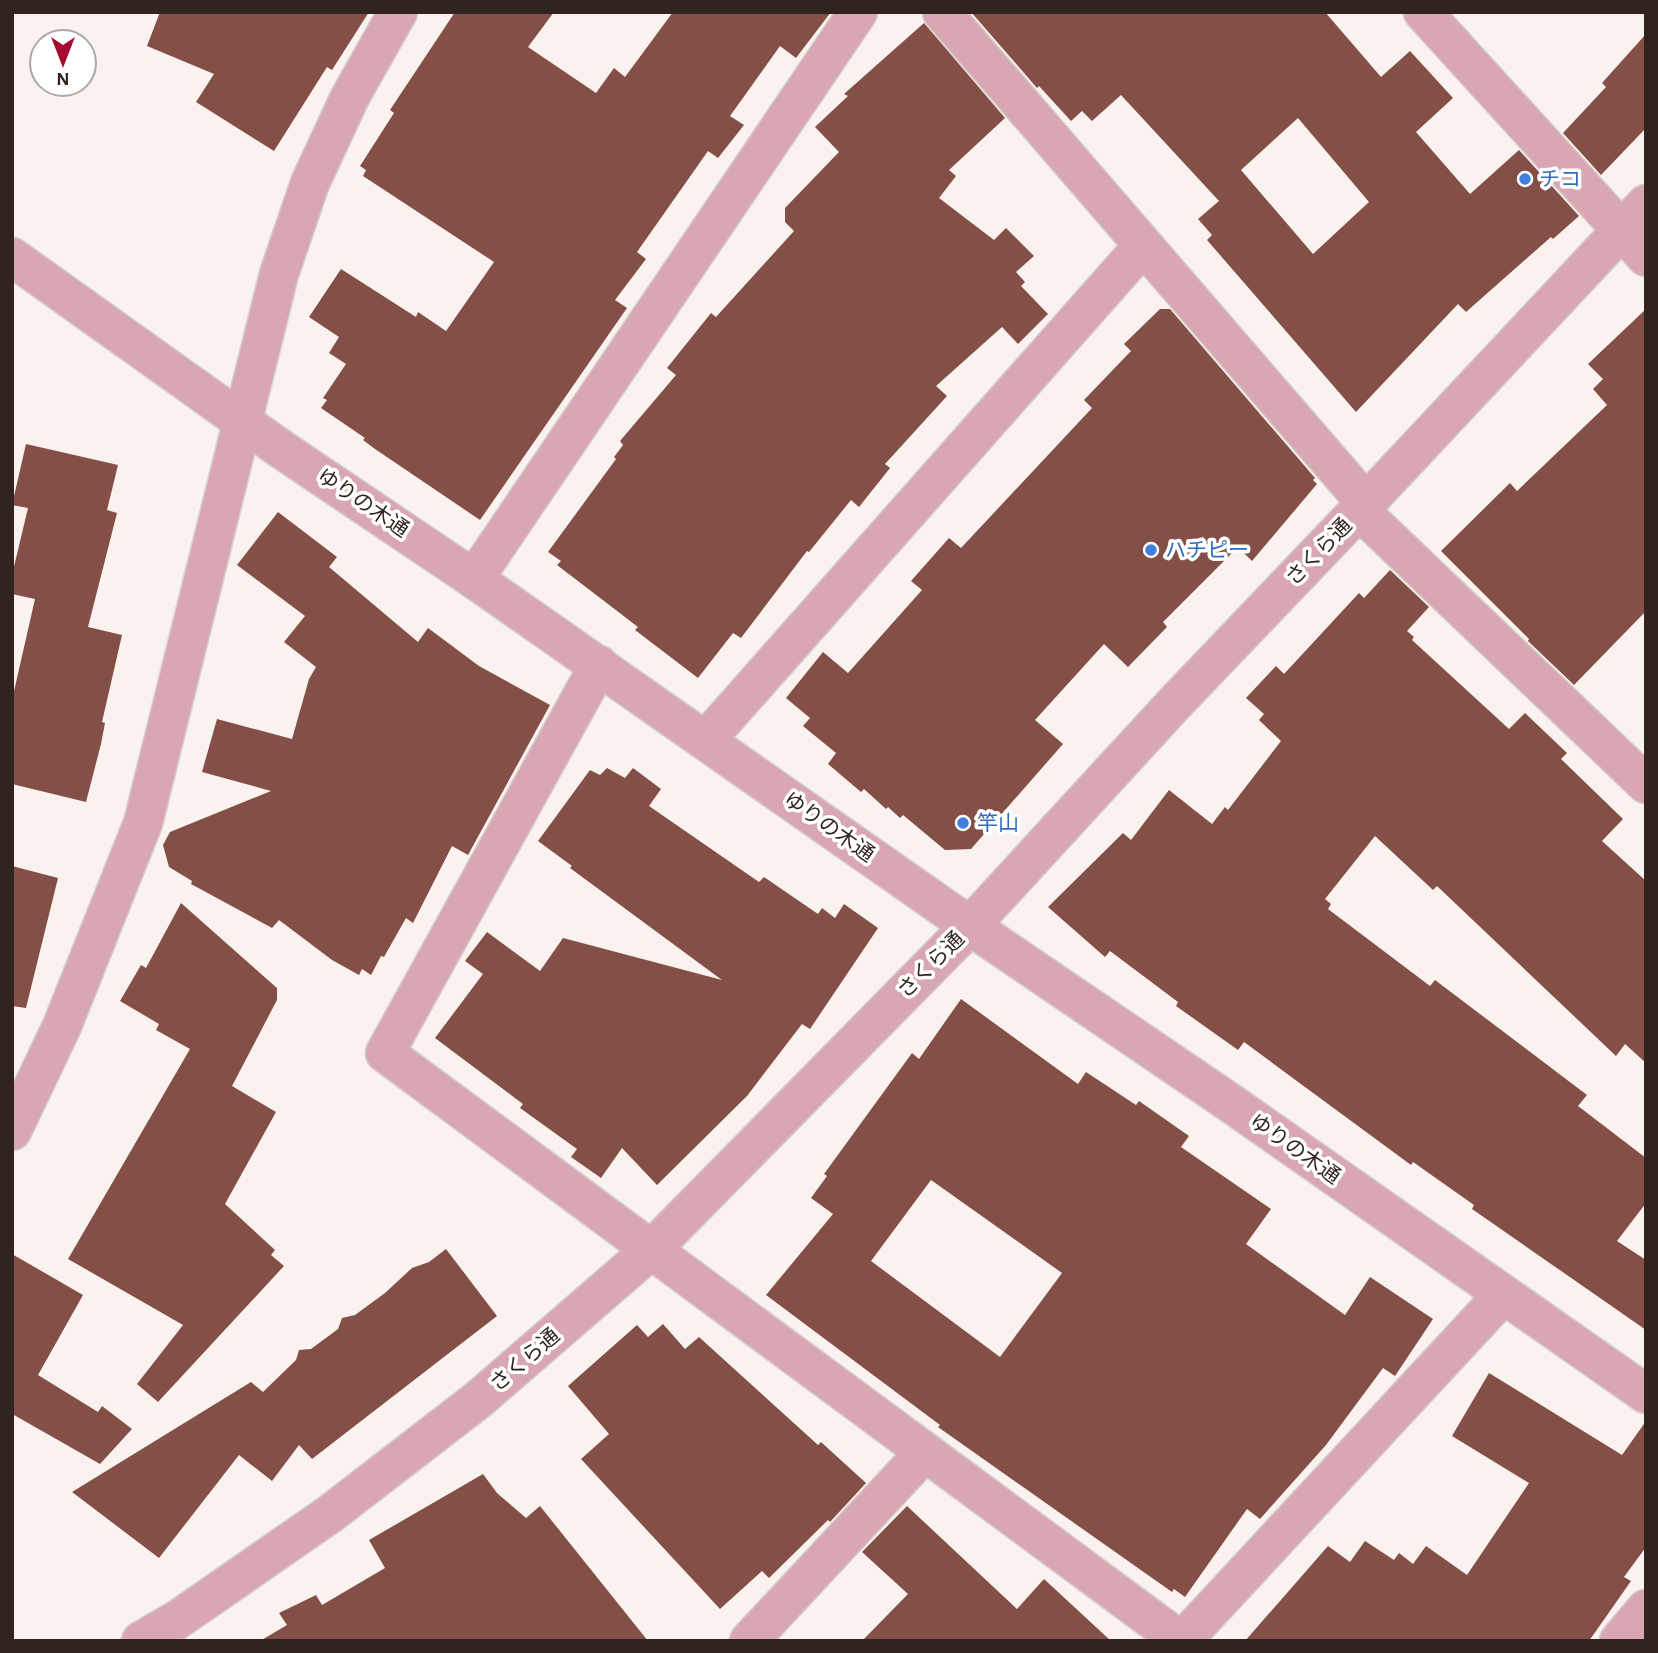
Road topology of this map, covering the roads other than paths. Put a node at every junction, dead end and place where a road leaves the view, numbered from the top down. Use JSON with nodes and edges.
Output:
{"nodes":[{"id":1,"x":398,"y":12,"type":"edge"},
{"id":2,"x":858,"y":12,"type":"edge"},
{"id":3,"x":942,"y":12,"type":"edge"},
{"id":4,"x":1423,"y":12,"type":"edge"},
{"id":5,"x":1637,"y":231,"type":"edge"},
{"id":6,"x":1143,"y":246,"type":"junction"},
{"id":7,"x":12,"y":257,"type":"edge"},
{"id":8,"x":241,"y":420,"type":"junction"},
{"id":9,"x":1363,"y":507,"type":"junction"},
{"id":10,"x":474,"y":579,"type":"junction"},
{"id":11,"x":599,"y":665,"type":"junction"},
{"id":12,"x":706,"y":740,"type":"junction"},
{"id":13,"x":1646,"y":784,"type":"edge"},
{"id":14,"x":970,"y":926,"type":"junction"},
{"id":15,"x":12,"y":1131,"type":"edge"},
{"id":16,"x":651,"y":1250,"type":"junction"},
{"id":17,"x":1503,"y":1295,"type":"junction"},
{"id":18,"x":1646,"y":1394,"type":"edge"},
{"id":19,"x":925,"y":1452,"type":"junction"},
{"id":20,"x":1646,"y":1609,"type":"edge"},
{"id":21,"x":182,"y":1630,"type":"edge"},
{"id":22,"x":141,"y":1641,"type":"edge"},
{"id":23,"x":749,"y":1641,"type":"edge"},
{"id":24,"x":1182,"y":1641,"type":"edge"},
{"id":25,"x":1619,"y":1641,"type":"edge"}],
"edges":[{"from":1,"to":8,"type":"street"},
{"from":2,"to":10,"type":"street"},
{"from":3,"to":6,"type":"street"},
{"from":4,"to":5,"type":"street"},
{"from":5,"to":9,"type":"street","name":"さくら通"},
{"from":6,"to":9,"type":"street"},
{"from":6,"to":12,"type":"street"},
{"from":7,"to":8,"type":"street","name":"ゆりの木通"},
{"from":8,"to":10,"type":"street","name":"ゆりの木通"},
{"from":8,"to":15,"type":"street"},
{"from":9,"to":13,"type":"street"},
{"from":9,"to":14,"type":"street","name":"さくら通"},
{"from":10,"to":11,"type":"street","name":"ゆりの木通"},
{"from":11,"to":12,"type":"street","name":"ゆりの木通"},
{"from":11,"to":16,"type":"street"},
{"from":12,"to":14,"type":"street","name":"ゆりの木通"},
{"from":14,"to":16,"type":"street","name":"さくら通"},
{"from":14,"to":17,"type":"street","name":"ゆりの木通"},
{"from":16,"to":19,"type":"street"},
{"from":16,"to":21,"type":"street","name":"さくら通"},
{"from":17,"to":18,"type":"street","name":"ゆりの木通"},
{"from":17,"to":24,"type":"street"},
{"from":19,"to":23,"type":"street"},
{"from":19,"to":24,"type":"street"},
{"from":20,"to":25,"type":"street"},
{"from":21,"to":22,"type":"street","name":"さくら通"}]}
